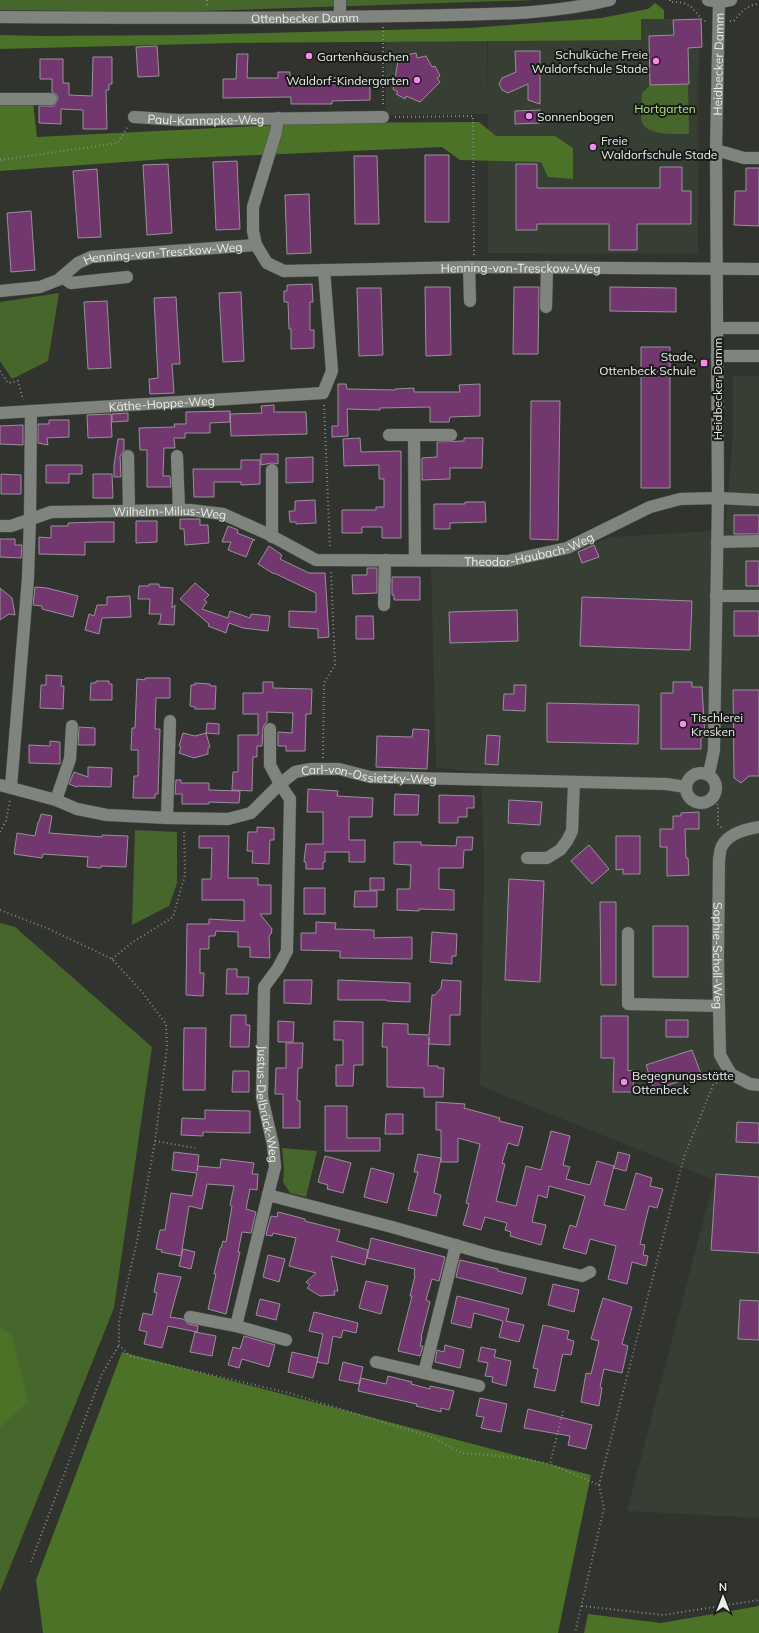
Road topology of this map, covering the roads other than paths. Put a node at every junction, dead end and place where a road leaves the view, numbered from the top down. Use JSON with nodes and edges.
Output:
{"nodes":[{"id":1,"x":340,"y":0,"type":"edge"},
{"id":2,"x":610,"y":0,"type":"edge"},
{"id":3,"x":719,"y":1,"type":"edge"},
{"id":4,"x":0,"y":17,"type":"edge"},
{"id":5,"x":340,"y":17,"type":"junction"},
{"id":6,"x":0,"y":99,"type":"edge"},
{"id":7,"x":51,"y":99,"type":"dead end"},
{"id":8,"x":134,"y":118,"type":"road end"},
{"id":9,"x":278,"y":118,"type":"junction"},
{"id":10,"x":383,"y":118,"type":"road end"},
{"id":11,"x":716,"y":150,"type":"junction"},
{"id":12,"x":759,"y":158,"type":"edge"},
{"id":13,"x":256,"y":245,"type":"junction"},
{"id":14,"x":472,"y":267,"type":"junction"},
{"id":15,"x":547,"y":267,"type":"junction"},
{"id":16,"x":717,"y":268,"type":"junction"},
{"id":17,"x":759,"y":269,"type":"edge"},
{"id":18,"x":324,"y":270,"type":"junction"},
{"id":19,"x":62,"y":277,"type":"junction"},
{"id":20,"x":127,"y":277,"type":"dead end"},
{"id":21,"x":0,"y":291,"type":"edge"},
{"id":22,"x":470,"y":301,"type":"dead end"},
{"id":23,"x":546,"y":307,"type":"dead end"},
{"id":24,"x":717,"y":328,"type":"junction"},
{"id":25,"x":759,"y":328,"type":"edge"},
{"id":26,"x":717,"y":356,"type":"junction"},
{"id":27,"x":759,"y":356,"type":"edge"},
{"id":28,"x":28,"y":412,"type":"junction"},
{"id":29,"x":0,"y":413,"type":"edge"},
{"id":30,"x":389,"y":435,"type":"dead end"},
{"id":31,"x":414,"y":435,"type":"junction"},
{"id":32,"x":451,"y":435,"type":"dead end"},
{"id":33,"x":128,"y":456,"type":"dead end"},
{"id":34,"x":178,"y":456,"type":"dead end"},
{"id":35,"x":272,"y":470,"type":"dead end"},
{"id":36,"x":718,"y":498,"type":"junction"},
{"id":37,"x":759,"y":500,"type":"edge"},
{"id":38,"x":129,"y":510,"type":"junction"},
{"id":39,"x":179,"y":510,"type":"junction"},
{"id":40,"x":30,"y":518,"type":"junction"},
{"id":41,"x":0,"y":526,"type":"edge"},
{"id":42,"x":272,"y":537,"type":"junction"},
{"id":43,"x":759,"y":541,"type":"edge"},
{"id":44,"x":717,"y":542,"type":"junction"},
{"id":45,"x":331,"y":560,"type":"joint"},
{"id":46,"x":385,"y":560,"type":"junction"},
{"id":47,"x":415,"y":560,"type":"junction"},
{"id":48,"x":716,"y":596,"type":"junction"},
{"id":49,"x":759,"y":596,"type":"edge"},
{"id":50,"x":384,"y":605,"type":"dead end"},
{"id":51,"x":170,"y":721,"type":"dead end"},
{"id":52,"x":72,"y":726,"type":"dead end"},
{"id":53,"x":270,"y":729,"type":"dead end"},
{"id":54,"x":707,"y":774,"type":"junction"},
{"id":55,"x":574,"y":783,"type":"junction"},
{"id":56,"x":280,"y":784,"type":"junction"},
{"id":57,"x":6,"y":786,"type":"edge"},
{"id":58,"x":686,"y":787,"type":"junction"},
{"id":59,"x":56,"y":800,"type":"junction"},
{"id":60,"x":167,"y":818,"type":"junction"},
{"id":61,"x":759,"y":828,"type":"edge"},
{"id":62,"x":527,"y":858,"type":"dead end"},
{"id":63,"x":628,"y":933,"type":"dead end"},
{"id":64,"x":718,"y":1006,"type":"junction"},
{"id":65,"x":759,"y":1085,"type":"edge"},
{"id":66,"x":268,"y":1195,"type":"junction"},
{"id":67,"x":456,"y":1245,"type":"junction"},
{"id":68,"x":590,"y":1272,"type":"dead end"},
{"id":69,"x":190,"y":1316,"type":"dead end"},
{"id":70,"x":236,"y":1326,"type":"junction"},
{"id":71,"x":286,"y":1340,"type":"dead end"},
{"id":72,"x":376,"y":1362,"type":"dead end"},
{"id":73,"x":424,"y":1374,"type":"junction"},
{"id":74,"x":479,"y":1386,"type":"dead end"}],
"edges":[{"from":1,"to":5,"type":"street"},
{"from":2,"to":5,"type":"street","name":"Ottenbecker Damm"},
{"from":3,"to":11,"type":"street","name":"Heidbecker Damm"},
{"from":4,"to":5,"type":"street","name":"Ottenbecker Damm"},
{"from":6,"to":7,"type":"street"},
{"from":8,"to":9,"type":"street","name":"Paul-Kannapke-Weg"},
{"from":9,"to":10,"type":"street","name":"Paul-Kannapke-Weg"},
{"from":9,"to":13,"type":"street","name":"Paul-Kannapke-Weg"},
{"from":11,"to":12,"type":"street"},
{"from":11,"to":16,"type":"street","name":"Heidbecker Damm"},
{"from":13,"to":18,"type":"street","name":"Henning-von-Tresckow-Weg"},
{"from":13,"to":19,"type":"street","name":"Henning-von-Tresckow-Weg"},
{"from":14,"to":15,"type":"street","name":"Henning-von-Tresckow-Weg"},
{"from":14,"to":18,"type":"street","name":"Henning-von-Tresckow-Weg"},
{"from":14,"to":22,"type":"street"},
{"from":15,"to":16,"type":"street","name":"Henning-von-Tresckow-Weg"},
{"from":15,"to":23,"type":"street"},
{"from":16,"to":17,"type":"street","name":"Henning-von-Tresckow-Weg"},
{"from":16,"to":24,"type":"street","name":"Heidbecker Damm"},
{"from":18,"to":28,"type":"street","name":"Käthe-Hoppe-Weg"},
{"from":19,"to":20,"type":"street"},
{"from":19,"to":21,"type":"street","name":"Henning-von-Tresckow-Weg"},
{"from":24,"to":25,"type":"street"},
{"from":24,"to":26,"type":"street","name":"Heidbecker Damm"},
{"from":26,"to":27,"type":"street"},
{"from":26,"to":36,"type":"street","name":"Heidbecker Damm"},
{"from":28,"to":29,"type":"street","name":"Käthe-Hoppe-Weg"},
{"from":28,"to":40,"type":"street"},
{"from":30,"to":31,"type":"street"},
{"from":31,"to":32,"type":"street"},
{"from":31,"to":47,"type":"street"},
{"from":33,"to":38,"type":"street"},
{"from":34,"to":39,"type":"street"},
{"from":35,"to":42,"type":"street"},
{"from":36,"to":37,"type":"street","name":"Theodor-Haubach-Weg"},
{"from":36,"to":44,"type":"street","name":"Heidbecker Damm"},
{"from":36,"to":47,"type":"street","name":"Theodor-Haubach-Weg"},
{"from":38,"to":39,"type":"street","name":"Wilhelm-Milius-Weg"},
{"from":38,"to":40,"type":"street","name":"Wilhelm-Milius-Weg"},
{"from":39,"to":42,"type":"street","name":"Wilhelm-Milius-Weg"},
{"from":40,"to":41,"type":"street","name":"Wilhelm-Milius-Weg"},
{"from":40,"to":57,"type":"street"},
{"from":42,"to":45,"type":"street","name":"Wilhelm-Milius-Weg"},
{"from":43,"to":44,"type":"street"},
{"from":44,"to":48,"type":"street","name":"Heidbecker Damm"},
{"from":45,"to":46,"type":"street","name":"Theodor-Haubach-Weg"},
{"from":46,"to":47,"type":"street","name":"Theodor-Haubach-Weg"},
{"from":46,"to":50,"type":"street"},
{"from":48,"to":49,"type":"street"},
{"from":48,"to":54,"type":"street","name":"Heidbecker Damm"},
{"from":51,"to":60,"type":"street"},
{"from":52,"to":59,"type":"street"},
{"from":53,"to":56,"type":"street","name":"Justus-Delbrück-Weg"},
{"from":54,"to":58,"type":"street"},
{"from":54,"to":58,"type":"street"},
{"from":55,"to":56,"type":"street","name":"Carl-von-Ossietzky-Weg"},
{"from":55,"to":58,"type":"street","name":"Carl-von-Ossietzky-Weg"},
{"from":55,"to":62,"type":"street"},
{"from":56,"to":60,"type":"street","name":"Carl-von-Ossietzky-Weg"},
{"from":56,"to":66,"type":"street","name":"Justus-Delbrück-Weg"},
{"from":57,"to":59,"type":"street","name":"Carl-von-Ossietzky-Weg"},
{"from":59,"to":60,"type":"street","name":"Carl-von-Ossietzky-Weg"},
{"from":61,"to":64,"type":"street","name":"Sophie-Scholl-Weg"},
{"from":63,"to":64,"type":"street"},
{"from":64,"to":65,"type":"street","name":"Sophie-Scholl-Weg"},
{"from":66,"to":67,"type":"street"},
{"from":66,"to":70,"type":"street","name":"Justus-Delbrück-Weg"},
{"from":67,"to":68,"type":"street"},
{"from":67,"to":73,"type":"street"},
{"from":69,"to":70,"type":"street"},
{"from":70,"to":71,"type":"street"},
{"from":72,"to":73,"type":"street"},
{"from":73,"to":74,"type":"street"}]}
